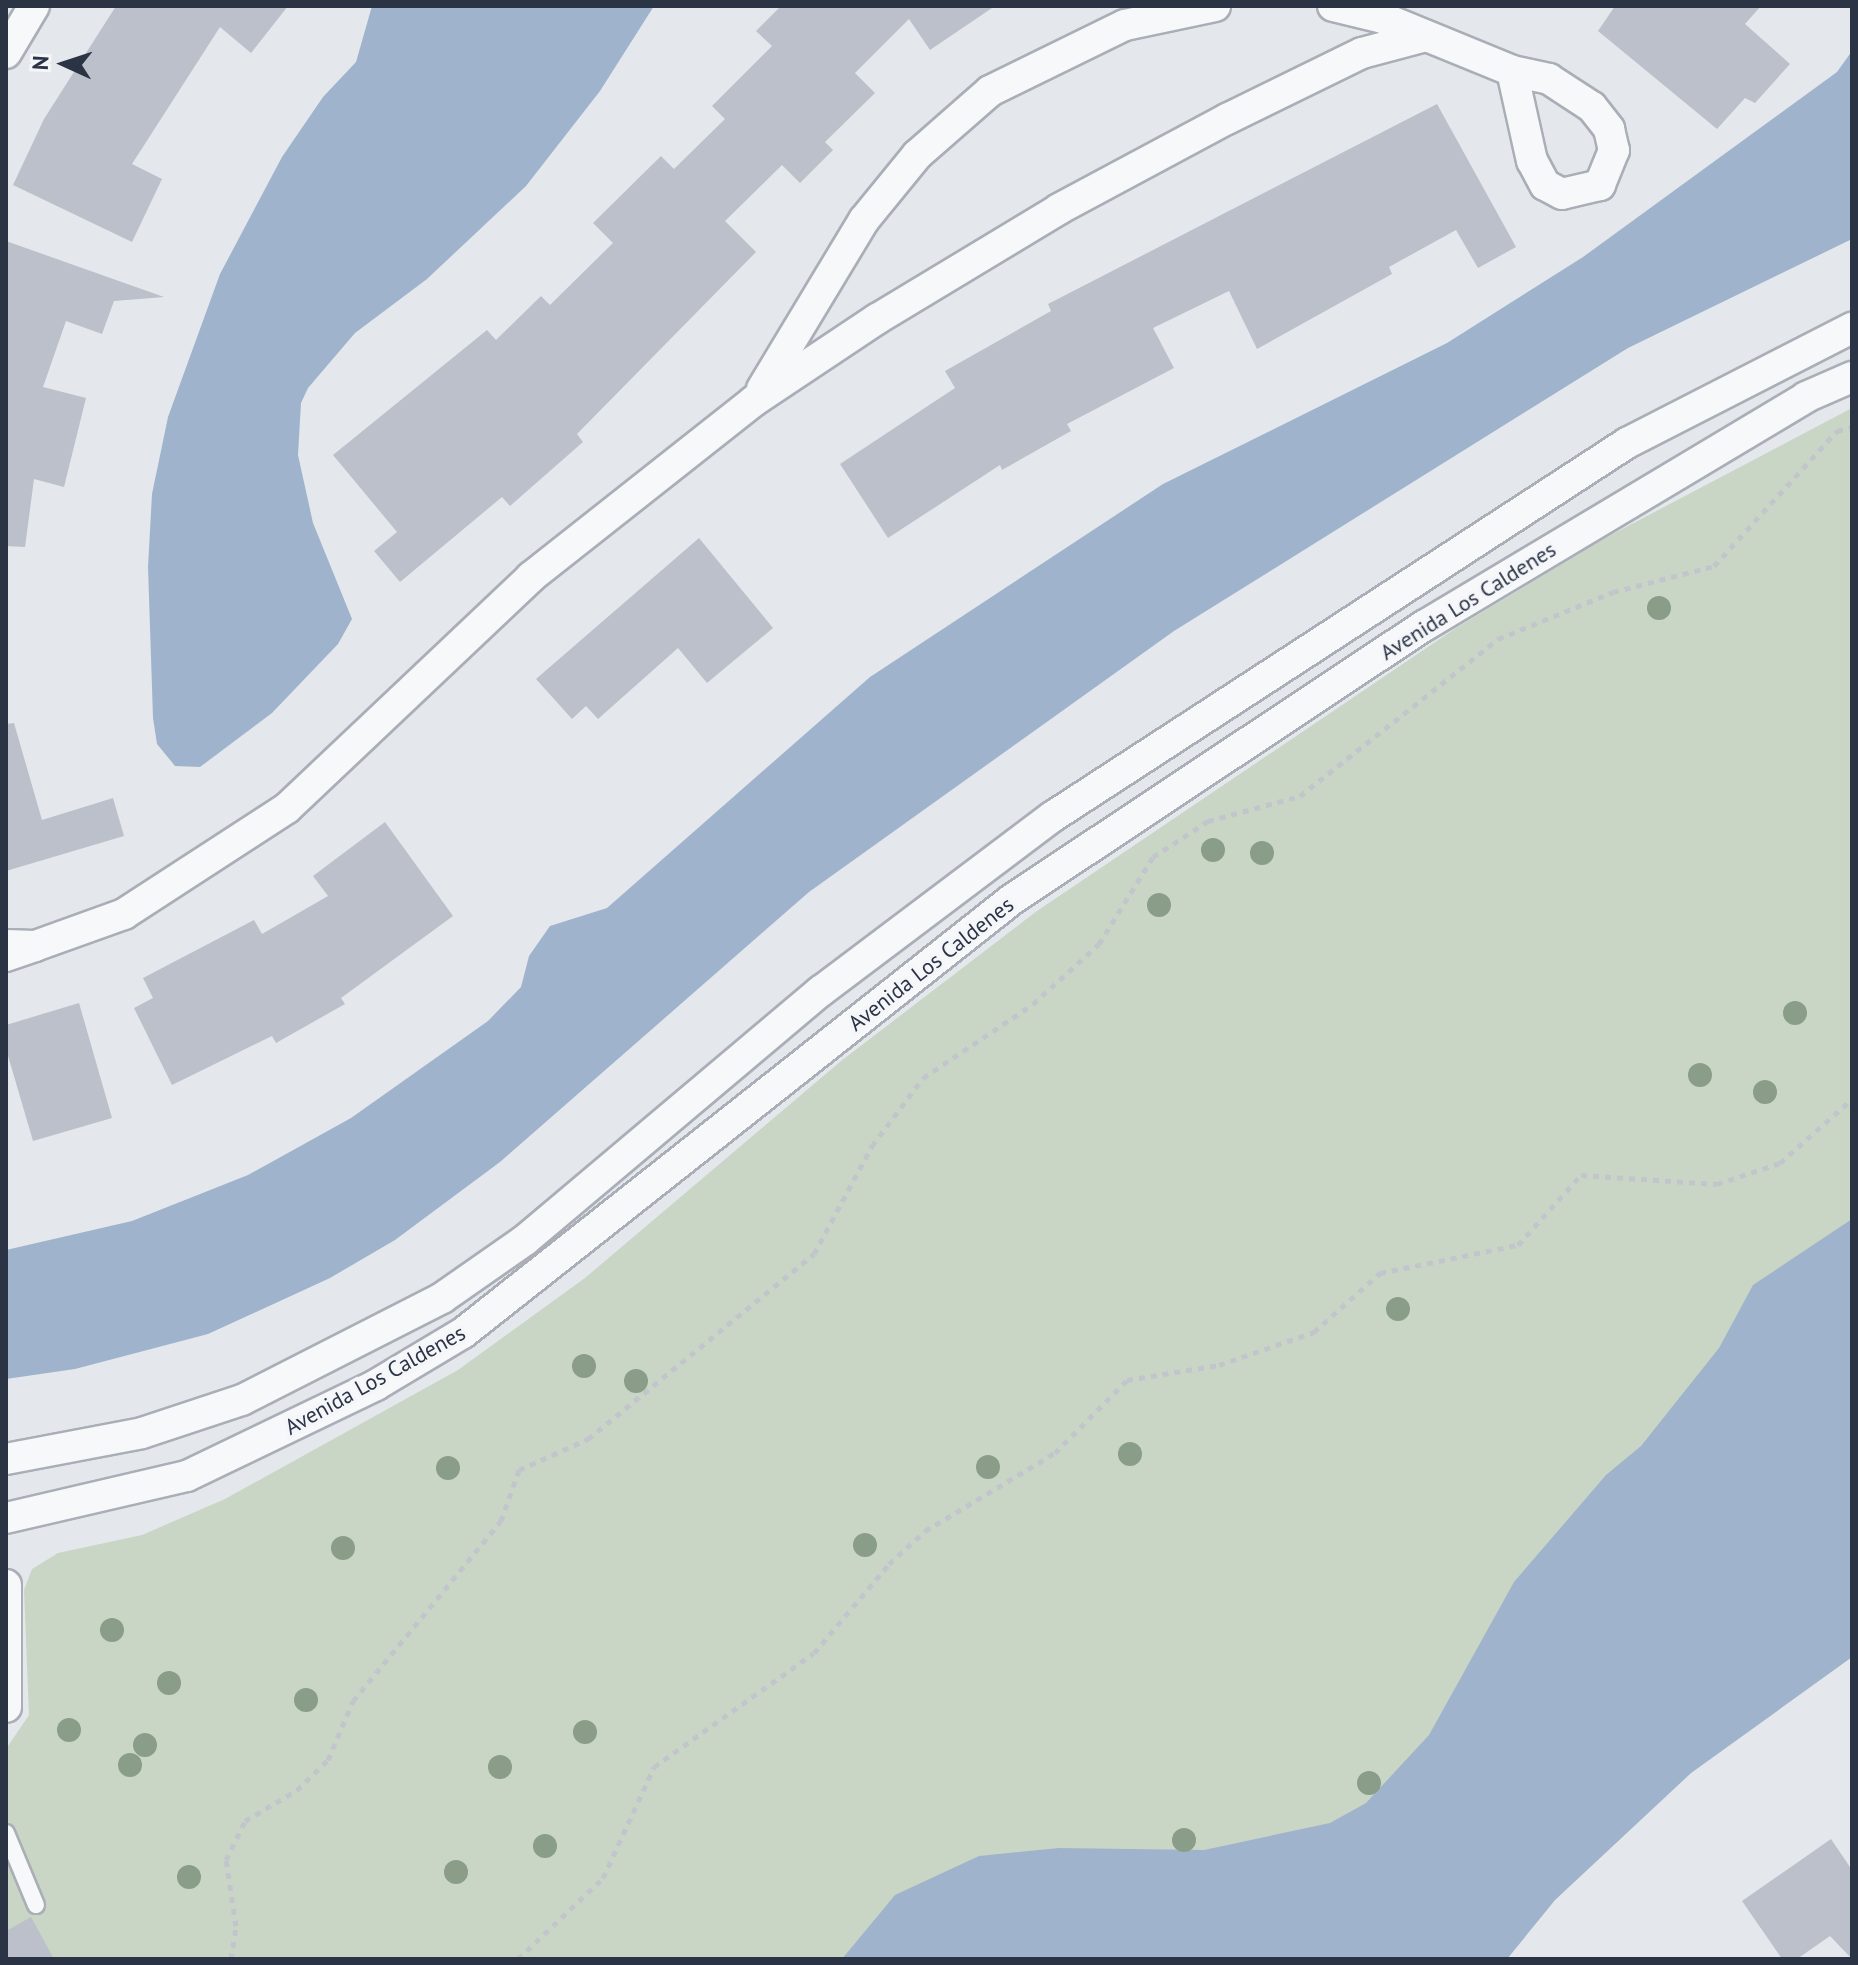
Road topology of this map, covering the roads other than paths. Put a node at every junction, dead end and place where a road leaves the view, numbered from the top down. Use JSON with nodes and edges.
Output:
{"nodes":[{"id":1,"x":13,"y":6,"type":"edge"},
{"id":2,"x":34,"y":6,"type":"edge"},
{"id":3,"x":1215,"y":6,"type":"edge"},
{"id":4,"x":1333,"y":6,"type":"edge"},
{"id":5,"x":6,"y":10,"type":"edge"},
{"id":6,"x":1426,"y":36,"type":"junction"},
{"id":7,"x":6,"y":53,"type":"edge"},
{"id":8,"x":1512,"y":71,"type":"dead end"},
{"id":9,"x":1852,"y":328,"type":"edge"},
{"id":10,"x":1852,"y":377,"type":"edge"},
{"id":11,"x":754,"y":401,"type":"junction"},
{"id":12,"x":20,"y":945,"type":"edge"},
{"id":13,"x":6,"y":956,"type":"edge"},
{"id":14,"x":6,"y":1459,"type":"edge"},
{"id":15,"x":6,"y":1518,"type":"edge"},
{"id":16,"x":6,"y":1585,"type":"edge"},
{"id":17,"x":6,"y":1707,"type":"edge"},
{"id":18,"x":6,"y":1833,"type":"edge"},
{"id":19,"x":36,"y":1905,"type":"dead end"}],
"edges":[{"from":1,"to":5,"type":"street"},
{"from":2,"to":7,"type":"street"},
{"from":3,"to":11,"type":"street"},
{"from":4,"to":6,"type":"street"},
{"from":6,"to":8,"type":"street"},
{"from":6,"to":11,"type":"street"},
{"from":9,"to":14,"type":"street","name":"Avenida Los Caldenes"},
{"from":10,"to":15,"type":"street","name":"Avenida Los Caldenes"},
{"from":11,"to":12,"type":"street"},
{"from":12,"to":13,"type":"street"},
{"from":16,"to":17,"type":"street"},
{"from":18,"to":19,"type":"lane"}]}
